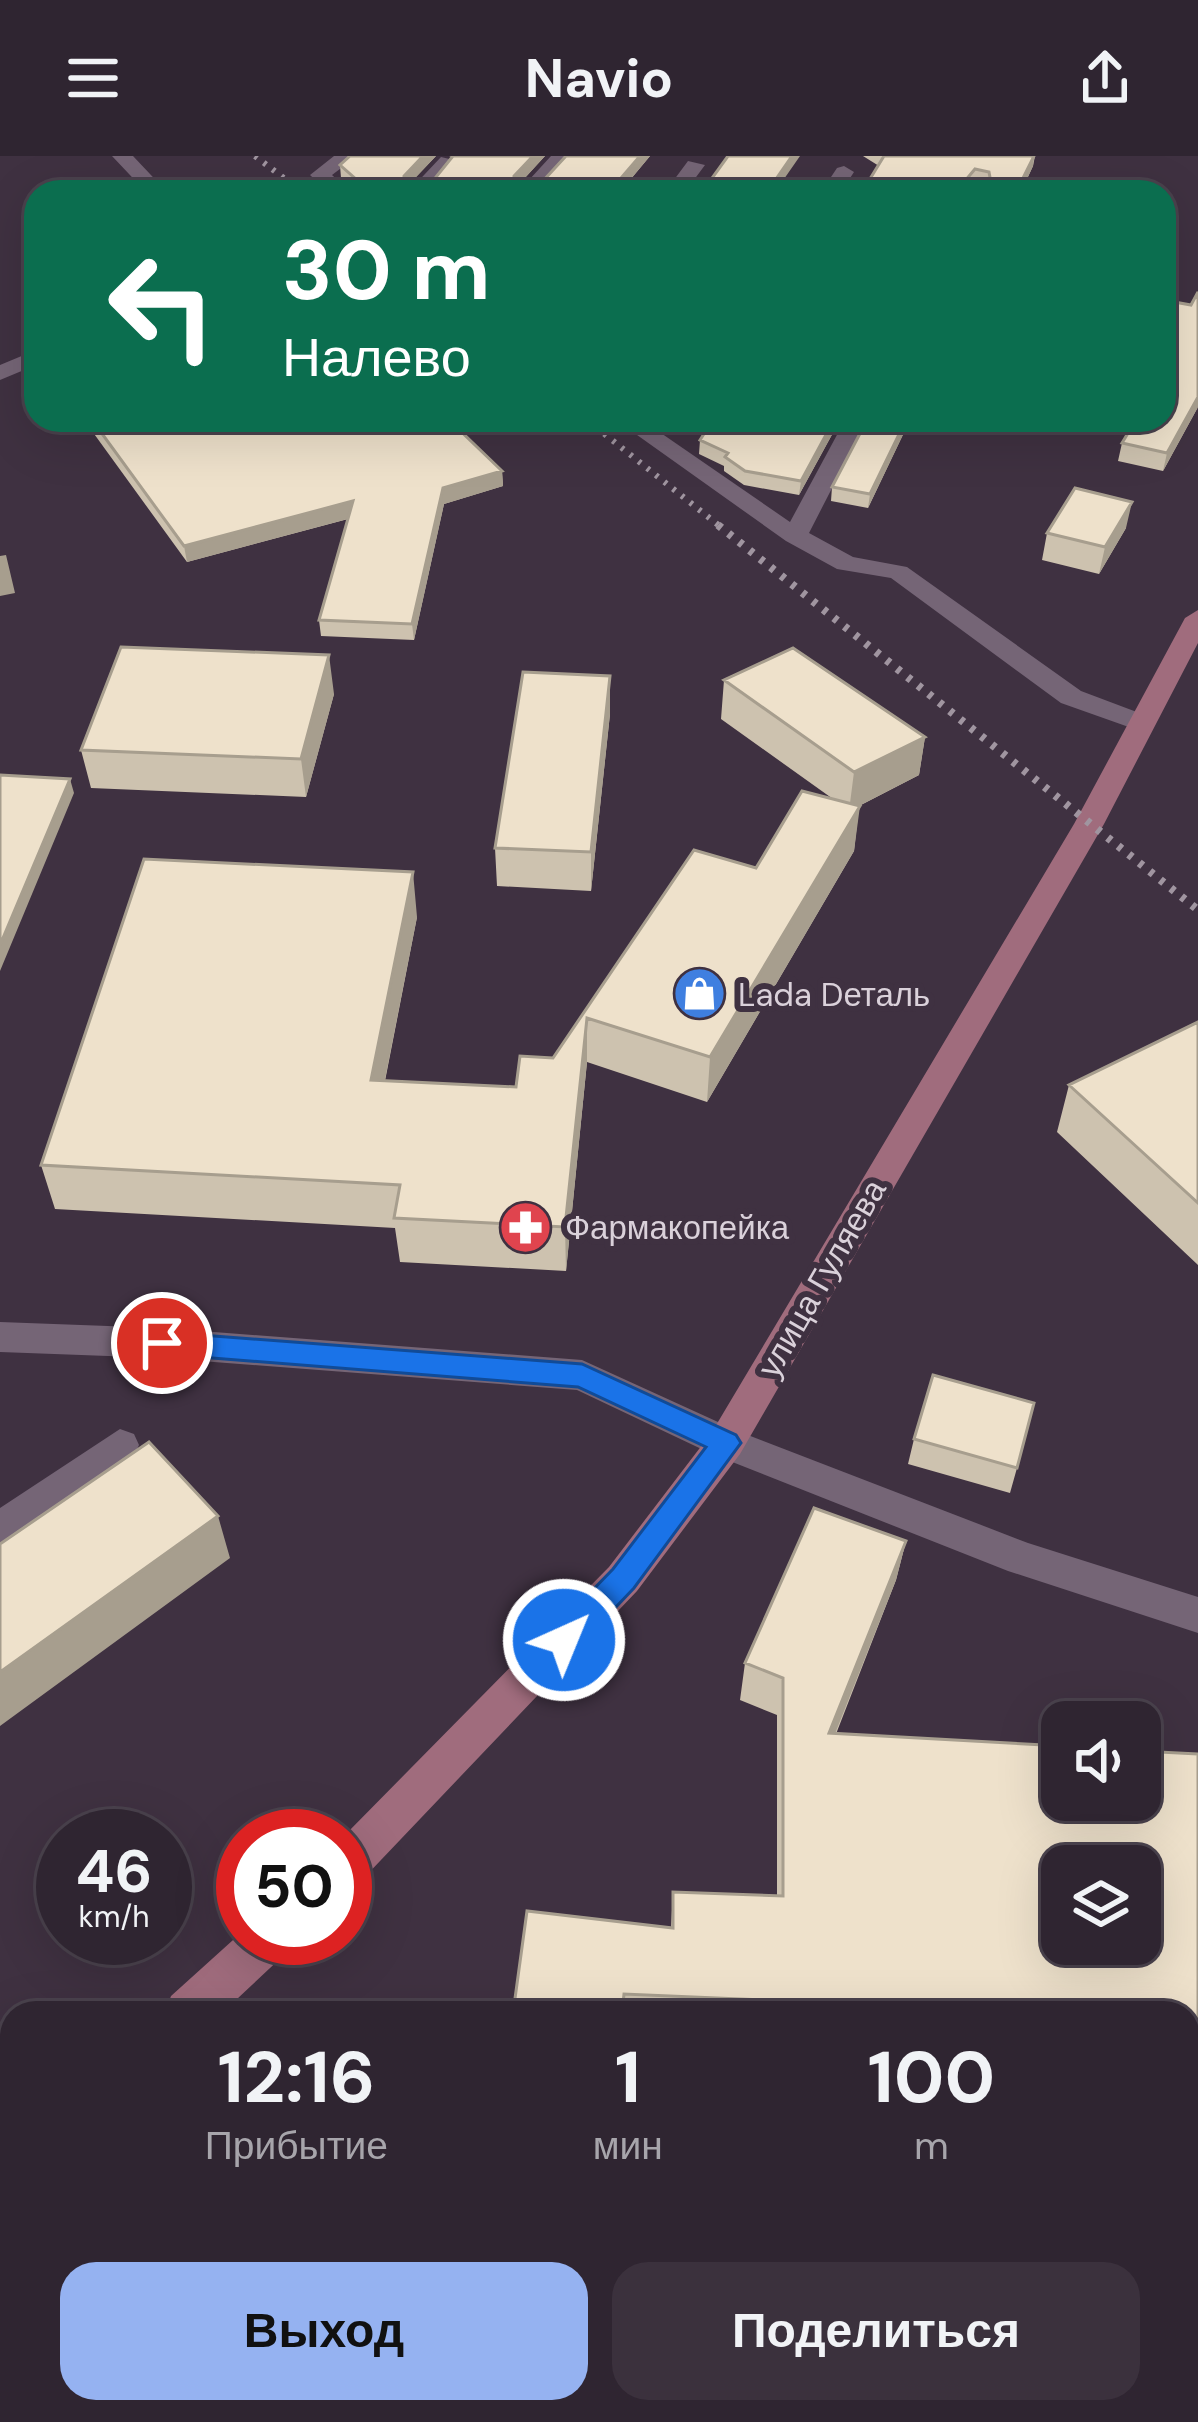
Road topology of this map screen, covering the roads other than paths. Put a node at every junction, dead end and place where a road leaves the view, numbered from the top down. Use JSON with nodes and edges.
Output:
{"nodes":[{"id":1,"x":122,"y":156,"type":"edge"},
{"id":2,"x":347,"y":156,"type":"edge"},
{"id":3,"x":562,"y":156,"type":"edge"},
{"id":4,"x":448,"y":161,"type":"edge"},
{"id":5,"x":695,"y":165,"type":"dead end"},
{"id":6,"x":844,"y":172,"type":"dead end"},
{"id":7,"x":145,"y":180,"type":"edge"},
{"id":8,"x":326,"y":180,"type":"edge"},
{"id":9,"x":430,"y":180,"type":"edge"},
{"id":10,"x":539,"y":180,"type":"edge"},
{"id":11,"x":684,"y":180,"type":"edge"},
{"id":12,"x":839,"y":180,"type":"edge"},
{"id":13,"x":645,"y":432,"type":"edge"},
{"id":14,"x":674,"y":432,"type":"edge"},
{"id":15,"x":850,"y":432,"type":"edge"},
{"id":16,"x":665,"y":446,"type":"junction"},
{"id":17,"x":795,"y":536,"type":"junction"},
{"id":18,"x":1198,"y":618,"type":"edge"},
{"id":19,"x":1187,"y":658,"type":"edge"},
{"id":20,"x":1140,"y":723,"type":"junction"},
{"id":21,"x":0,"y":1337,"type":"edge"},
{"id":22,"x":726,"y":1443,"type":"junction"},
{"id":23,"x":120,"y":1445,"type":"dead end"},
{"id":24,"x":0,"y":1530,"type":"edge"},
{"id":25,"x":1198,"y":1615,"type":"edge"},
{"id":26,"x":372,"y":1838,"type":"edge"},
{"id":27,"x":240,"y":1965,"type":"edge"},
{"id":28,"x":201,"y":2001,"type":"edge"}],
"edges":[{"from":1,"to":7,"type":"lane"},
{"from":2,"to":8,"type":"lane"},
{"from":3,"to":10,"type":"lane"},
{"from":4,"to":9,"type":"lane"},
{"from":5,"to":11,"type":"lane"},
{"from":6,"to":12,"type":"lane"},
{"from":13,"to":16,"type":"lane"},
{"from":14,"to":16,"type":"lane"},
{"from":15,"to":17,"type":"lane"},
{"from":16,"to":17,"type":"lane"},
{"from":17,"to":20,"type":"lane"},
{"from":18,"to":19,"type":"main road","name":"улица Гуляева"},
{"from":19,"to":20,"type":"main road","name":"улица Гуляева"},
{"from":20,"to":22,"type":"main road","name":"улица Гуляева"},
{"from":21,"to":22,"type":"lane"},
{"from":22,"to":25,"type":"lane"},
{"from":22,"to":26,"type":"main road","name":"улица Гуляева"},
{"from":23,"to":24,"type":"lane"},
{"from":27,"to":28,"type":"main road"}]}
